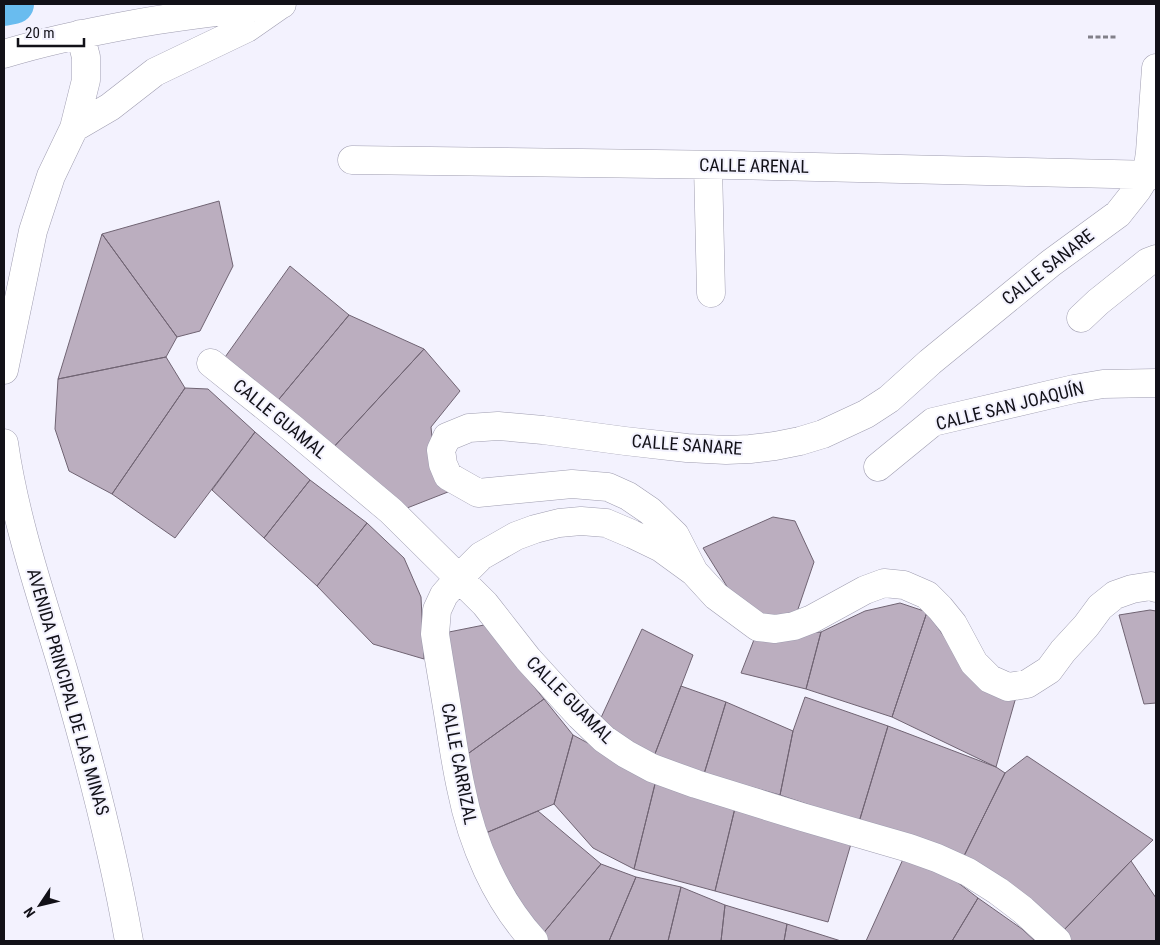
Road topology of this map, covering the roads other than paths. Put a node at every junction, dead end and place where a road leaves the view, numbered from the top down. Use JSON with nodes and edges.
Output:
{"nodes":[{"id":1,"x":281,"y":4,"type":"edge"},
{"id":2,"x":80,"y":34,"type":"junction"},
{"id":3,"x":4,"y":54,"type":"edge"},
{"id":4,"x":1156,"y":68,"type":"edge"},
{"id":5,"x":74,"y":128,"type":"junction"},
{"id":6,"x":352,"y":160,"type":"dead end"},
{"id":7,"x":708,"y":166,"type":"junction"},
{"id":8,"x":1151,"y":175,"type":"edge"},
{"id":9,"x":1156,"y":259,"type":"edge"},
{"id":10,"x":711,"y":293,"type":"dead end"},
{"id":11,"x":1080,"y":318,"type":"dead end"},
{"id":12,"x":211,"y":362,"type":"dead end"},
{"id":13,"x":4,"y":370,"type":"edge"},
{"id":14,"x":1156,"y":383,"type":"edge"},
{"id":15,"x":4,"y":443,"type":"edge"},
{"id":16,"x":878,"y":467,"type":"dead end"},
{"id":17,"x":694,"y":572,"type":"junction"},
{"id":18,"x":459,"y":578,"type":"junction"},
{"id":19,"x":1156,"y":588,"type":"edge"},
{"id":20,"x":129,"y":941,"type":"edge"},
{"id":21,"x":534,"y":941,"type":"edge"},
{"id":22,"x":1057,"y":941,"type":"edge"}],
"edges":[{"from":1,"to":2,"type":"street"},
{"from":1,"to":5,"type":"street"},
{"from":2,"to":3,"type":"street"},
{"from":2,"to":5,"type":"street"},
{"from":4,"to":8,"type":"street","name":"CALLE SANARE"},
{"from":5,"to":13,"type":"street"},
{"from":6,"to":7,"type":"street","name":"CALLE ARENAL"},
{"from":7,"to":8,"type":"street","name":"CALLE ARENAL"},
{"from":7,"to":10,"type":"street"},
{"from":8,"to":17,"type":"street","name":"CALLE SANARE"},
{"from":9,"to":11,"type":"street"},
{"from":12,"to":18,"type":"street","name":"CALLE GUAMAL"},
{"from":14,"to":16,"type":"street","name":"CALLE SAN JOAQUÍN"},
{"from":15,"to":20,"type":"street","name":"AVENIDA PRINCIPAL DE LAS MINAS"},
{"from":17,"to":18,"type":"street","name":"CALLE CARRIZAL"},
{"from":17,"to":19,"type":"street"},
{"from":18,"to":21,"type":"street","name":"CALLE CARRIZAL"},
{"from":18,"to":22,"type":"street","name":"CALLE GUAMAL"}]}
